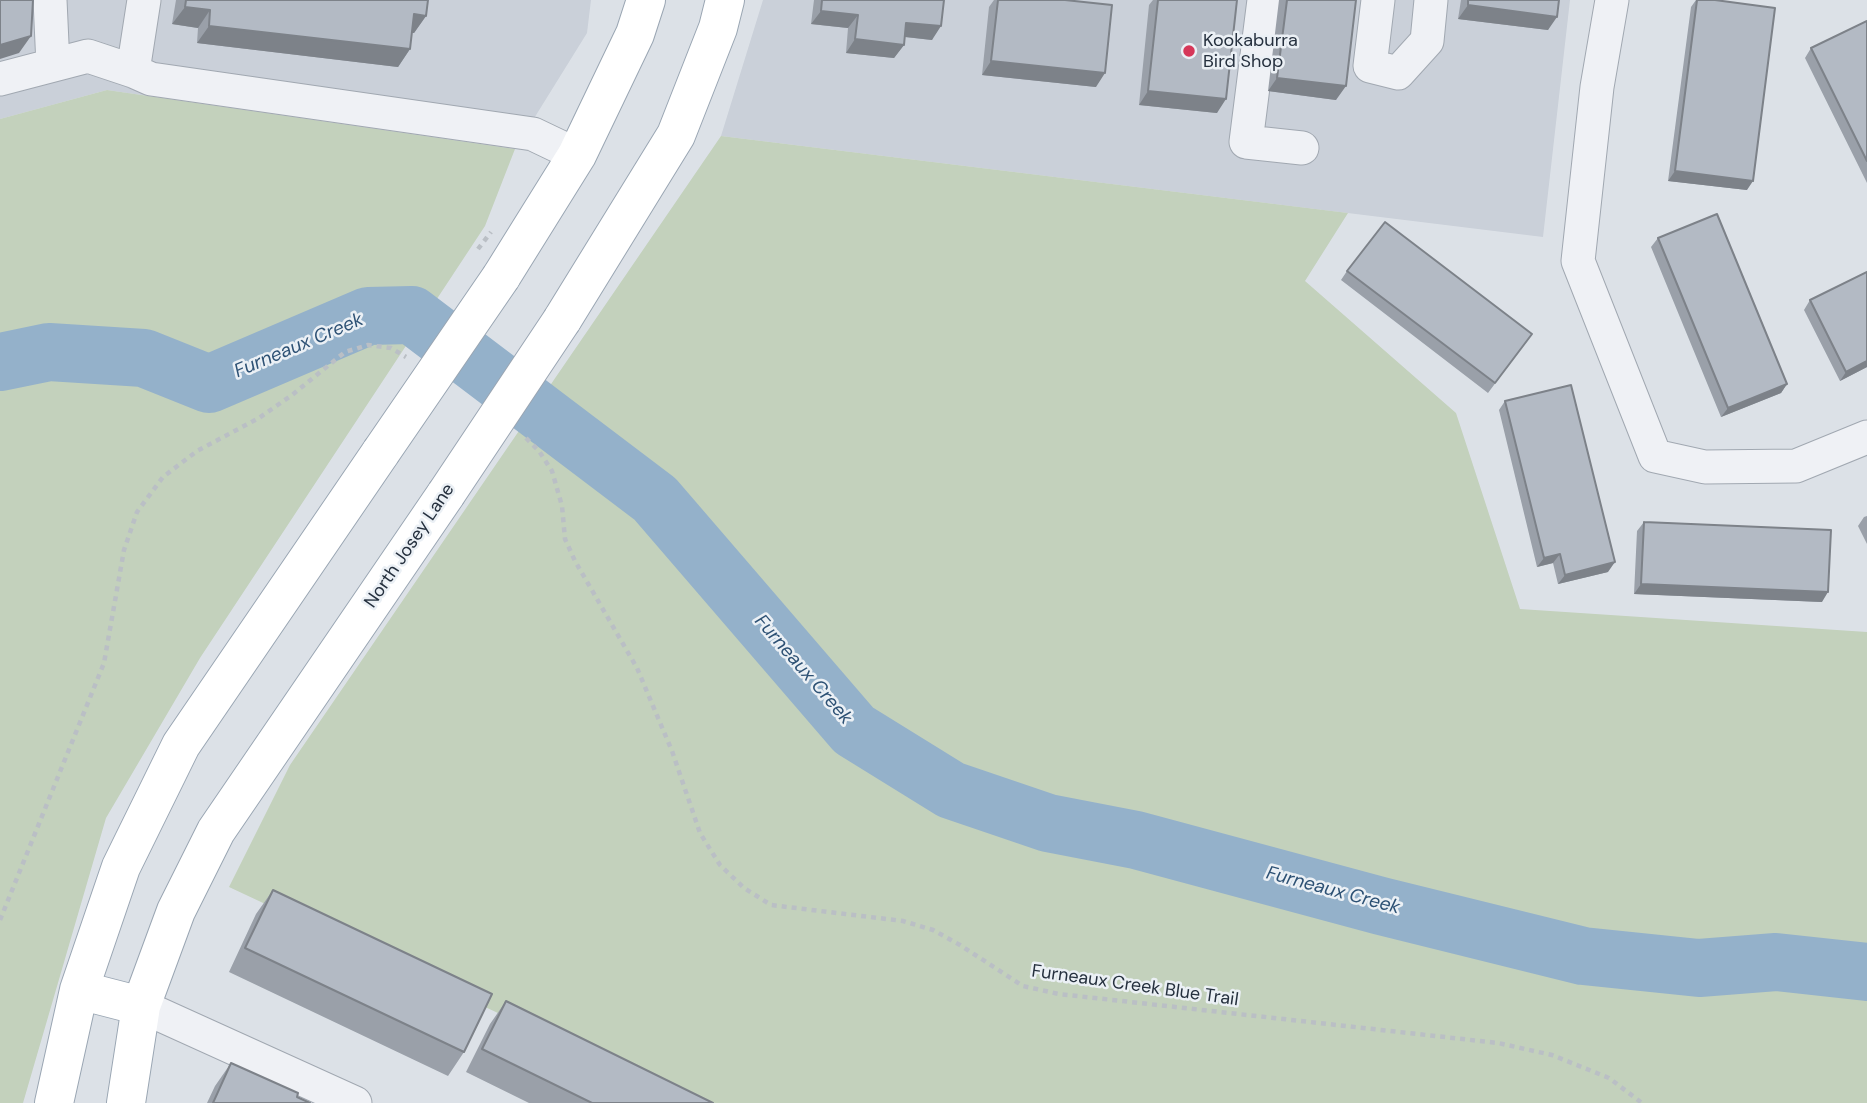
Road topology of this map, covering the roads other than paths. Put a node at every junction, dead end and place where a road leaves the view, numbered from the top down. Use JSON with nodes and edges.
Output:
{"nodes":[{"id":1,"x":50,"y":0,"type":"edge"},
{"id":2,"x":144,"y":0,"type":"edge"},
{"id":3,"x":646,"y":0,"type":"edge"},
{"id":4,"x":724,"y":0,"type":"edge"},
{"id":5,"x":1264,"y":0,"type":"edge"},
{"id":6,"x":1378,"y":0,"type":"edge"},
{"id":7,"x":1431,"y":0,"type":"edge"},
{"id":8,"x":1612,"y":0,"type":"edge"},
{"id":9,"x":53,"y":65,"type":"junction"},
{"id":10,"x":133,"y":71,"type":"junction"},
{"id":11,"x":0,"y":79,"type":"edge"},
{"id":12,"x":1301,"y":148,"type":"dead end"},
{"id":13,"x":577,"y":155,"type":"junction"},
{"id":14,"x":1867,"y":437,"type":"edge"},
{"id":15,"x":79,"y":990,"type":"junction"},
{"id":16,"x":141,"y":1006,"type":"junction"},
{"id":17,"x":54,"y":1103,"type":"edge"},
{"id":18,"x":126,"y":1103,"type":"edge"},
{"id":19,"x":355,"y":1103,"type":"edge"}],
"edges":[{"from":1,"to":9,"type":"lane"},
{"from":2,"to":10,"type":"lane"},
{"from":3,"to":13,"type":"main road"},
{"from":4,"to":16,"type":"main road","name":"North Josey Lane","bridge":true},
{"from":5,"to":12,"type":"lane"},
{"from":6,"to":7,"type":"lane"},
{"from":8,"to":14,"type":"lane"},
{"from":9,"to":10,"type":"lane"},
{"from":9,"to":11,"type":"lane"},
{"from":10,"to":13,"type":"lane"},
{"from":13,"to":15,"type":"main road","bridge":true},
{"from":15,"to":16,"type":"main road"},
{"from":15,"to":17,"type":"main road"},
{"from":16,"to":18,"type":"main road","name":"North Josey Lane"},
{"from":16,"to":19,"type":"lane"}]}
